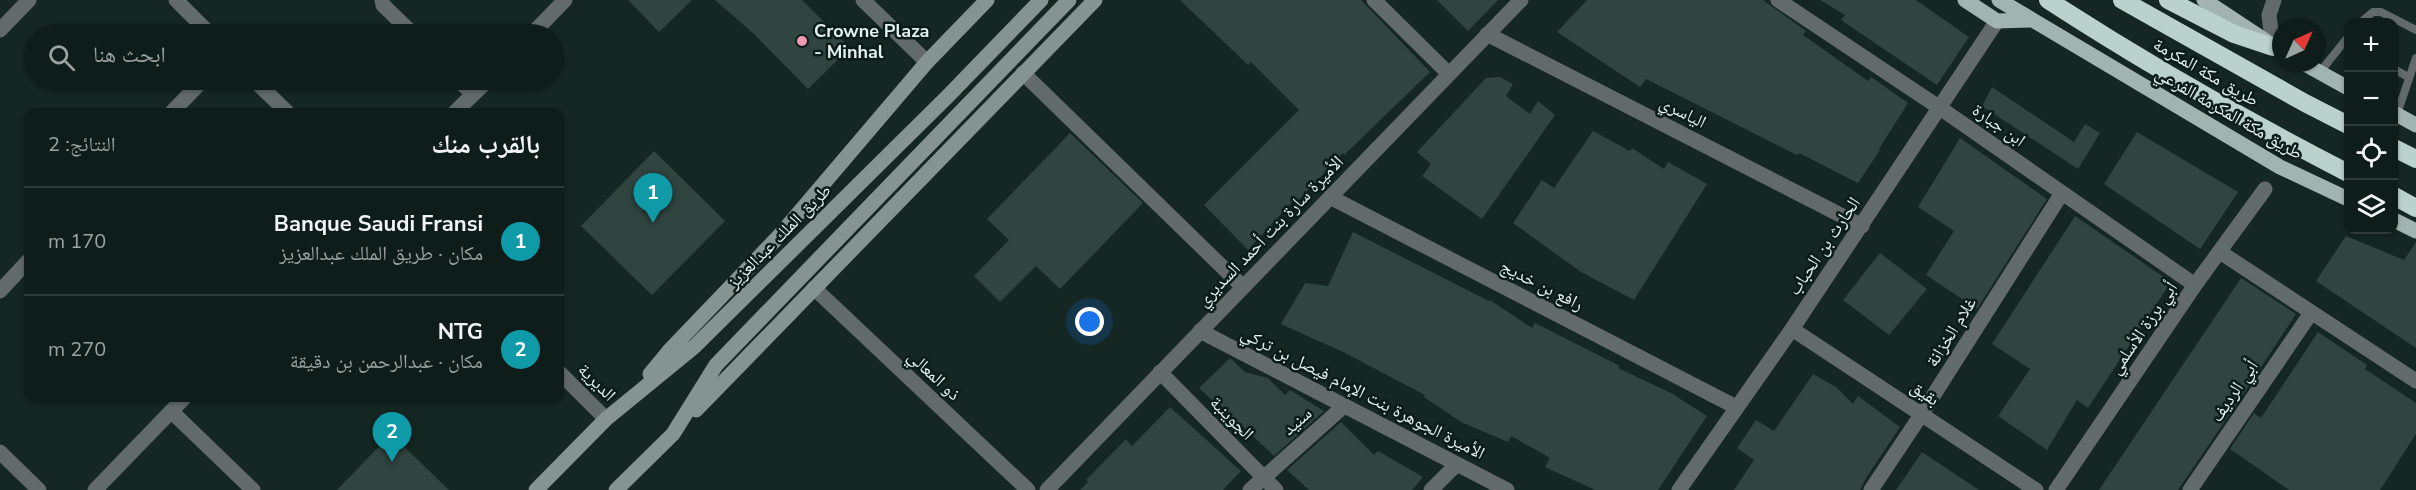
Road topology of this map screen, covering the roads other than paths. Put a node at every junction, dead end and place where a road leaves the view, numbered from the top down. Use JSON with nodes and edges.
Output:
{"nodes":[{"id":1,"x":29,"y":0,"type":"edge"},
{"id":2,"x":176,"y":0,"type":"edge"},
{"id":3,"x":382,"y":0,"type":"edge"},
{"id":4,"x":565,"y":0,"type":"edge"},
{"id":5,"x":863,"y":0,"type":"edge"},
{"id":6,"x":987,"y":0,"type":"edge"},
{"id":7,"x":1041,"y":0,"type":"edge"},
{"id":8,"x":1069,"y":0,"type":"edge"},
{"id":9,"x":1095,"y":0,"type":"edge"},
{"id":10,"x":1374,"y":0,"type":"edge"},
{"id":11,"x":1521,"y":0,"type":"edge"},
{"id":12,"x":1778,"y":0,"type":"edge"},
{"id":13,"x":1965,"y":0,"type":"edge"},
{"id":14,"x":1999,"y":0,"type":"edge"},
{"id":15,"x":2048,"y":0,"type":"edge"},
{"id":16,"x":2122,"y":0,"type":"edge"},
{"id":17,"x":2168,"y":0,"type":"edge"},
{"id":18,"x":2204,"y":0,"type":"edge"},
{"id":19,"x":2274,"y":0,"type":"edge"},
{"id":20,"x":2366,"y":18,"type":"edge"},
{"id":21,"x":2393,"y":18,"type":"edge"},
{"id":22,"x":2030,"y":20,"type":"junction"},
{"id":23,"x":1997,"y":21,"type":"junction"},
{"id":24,"x":2398,"y":21,"type":"edge"},
{"id":25,"x":200,"y":24,"type":"edge"},
{"id":26,"x":403,"y":24,"type":"edge"},
{"id":27,"x":542,"y":24,"type":"edge"},
{"id":28,"x":1,"y":27,"type":"edge"},
{"id":29,"x":2272,"y":28,"type":"edge"},
{"id":30,"x":2416,"y":30,"type":"edge"},
{"id":31,"x":1486,"y":34,"type":"junction"},
{"id":32,"x":2344,"y":44,"type":"edge"},
{"id":33,"x":2272,"y":46,"type":"edge"},
{"id":34,"x":2272,"y":47,"type":"edge"},
{"id":35,"x":2416,"y":58,"type":"edge"},
{"id":36,"x":927,"y":62,"type":"junction"},
{"id":37,"x":2326,"y":65,"type":"edge"},
{"id":38,"x":2398,"y":71,"type":"edge"},
{"id":39,"x":2320,"y":72,"type":"edge"},
{"id":40,"x":1023,"y":73,"type":"junction"},
{"id":41,"x":1449,"y":74,"type":"junction"},
{"id":42,"x":2408,"y":77,"type":"junction"},
{"id":43,"x":2344,"y":85,"type":"edge"},
{"id":44,"x":193,"y":90,"type":"edge"},
{"id":45,"x":264,"y":90,"type":"edge"},
{"id":46,"x":469,"y":90,"type":"edge"},
{"id":47,"x":477,"y":90,"type":"edge"},
{"id":48,"x":473,"y":94,"type":"junction"},
{"id":49,"x":2398,"y":105,"type":"edge"},
{"id":50,"x":176,"y":108,"type":"edge"},
{"id":51,"x":283,"y":108,"type":"edge"},
{"id":52,"x":459,"y":108,"type":"edge"},
{"id":53,"x":1940,"y":108,"type":"junction"},
{"id":54,"x":2398,"y":116,"type":"edge"},
{"id":55,"x":2344,"y":122,"type":"edge"},
{"id":56,"x":2416,"y":125,"type":"edge"},
{"id":57,"x":2398,"y":150,"type":"edge"},
{"id":58,"x":2416,"y":159,"type":"edge"},
{"id":59,"x":2344,"y":170,"type":"edge"},
{"id":60,"x":2265,"y":189,"type":"dead end"},
{"id":61,"x":2062,"y":193,"type":"junction"},
{"id":62,"x":1330,"y":197,"type":"junction"},
{"id":63,"x":2344,"y":197,"type":"edge"},
{"id":64,"x":2398,"y":198,"type":"edge"},
{"id":65,"x":2416,"y":208,"type":"edge"},
{"id":66,"x":2398,"y":222,"type":"edge"},
{"id":67,"x":1862,"y":226,"type":"junction"},
{"id":68,"x":2416,"y":231,"type":"edge"},
{"id":69,"x":2220,"y":252,"type":"junction"},
{"id":70,"x":24,"y":265,"type":"edge"},
{"id":71,"x":2195,"y":285,"type":"junction"},
{"id":72,"x":1243,"y":287,"type":"junction"},
{"id":73,"x":814,"y":288,"type":"junction"},
{"id":74,"x":0,"y":291,"type":"edge"},
{"id":75,"x":2311,"y":314,"type":"junction"},
{"id":76,"x":1792,"y":328,"type":"junction"},
{"id":77,"x":1200,"y":331,"type":"junction"},
{"id":78,"x":1160,"y":372,"type":"junction"},
{"id":79,"x":564,"y":376,"type":"edge"},
{"id":80,"x":2416,"y":381,"type":"edge"},
{"id":81,"x":631,"y":398,"type":"junction"},
{"id":82,"x":180,"y":402,"type":"edge"},
{"id":83,"x":1344,"y":406,"type":"junction"},
{"id":84,"x":1736,"y":407,"type":"junction"},
{"id":85,"x":171,"y":411,"type":"junction"},
{"id":86,"x":1921,"y":415,"type":"junction"},
{"id":87,"x":606,"y":419,"type":"junction"},
{"id":88,"x":673,"y":434,"type":"junction"},
{"id":89,"x":0,"y":452,"type":"edge"},
{"id":90,"x":1457,"y":464,"type":"junction"},
{"id":91,"x":1263,"y":477,"type":"junction"},
{"id":92,"x":39,"y":490,"type":"edge"},
{"id":93,"x":95,"y":490,"type":"edge"},
{"id":94,"x":253,"y":490,"type":"edge"},
{"id":95,"x":536,"y":490,"type":"edge"},
{"id":96,"x":616,"y":490,"type":"edge"},
{"id":97,"x":1028,"y":490,"type":"edge"},
{"id":98,"x":1047,"y":490,"type":"edge"},
{"id":99,"x":1250,"y":490,"type":"edge"},
{"id":100,"x":1276,"y":490,"type":"edge"},
{"id":101,"x":1431,"y":490,"type":"edge"},
{"id":102,"x":1507,"y":490,"type":"edge"},
{"id":103,"x":1679,"y":490,"type":"edge"},
{"id":104,"x":1871,"y":490,"type":"edge"},
{"id":105,"x":2036,"y":490,"type":"edge"},
{"id":106,"x":2056,"y":490,"type":"edge"},
{"id":107,"x":2190,"y":490,"type":"edge"}],
"edges":[{"from":1,"to":28,"type":"street"},
{"from":2,"to":25,"type":"street"},
{"from":3,"to":26,"type":"street"},
{"from":4,"to":27,"type":"street"},
{"from":5,"to":36,"type":"street"},
{"from":6,"to":36,"type":"main road"},
{"from":7,"to":81,"type":"main road","name":"طريق الملك عبدالعزيز"},
{"from":8,"to":88,"type":"main road"},
{"from":9,"to":40,"type":"main road"},
{"from":10,"to":41,"type":"street"},
{"from":11,"to":31,"type":"street","name":"الأميرة سارة بنت أحمد السديري"},
{"from":12,"to":53,"type":"street","name":"ابن جبارة"},
{"from":13,"to":23,"type":"main road"},
{"from":14,"to":22,"type":"main road","name":"طريق مكة المكرمة الفرعي"},
{"from":15,"to":59,"type":"highway","name":"طريق مكة المكرمة"},
{"from":16,"to":55,"type":"highway","name":"طريق مكة المكرمة"},
{"from":17,"to":34,"type":"highway"},
{"from":18,"to":33,"type":"main road"},
{"from":19,"to":29,"type":"street"},
{"from":20,"to":21,"type":"lane"},
{"from":22,"to":23,"type":"main road"},
{"from":22,"to":63,"type":"main road","name":"طريق مكة المكرمة الفرعي"},
{"from":23,"to":53,"type":"street","name":"الحارث بن الحباب"},
{"from":24,"to":30,"type":"lane"},
{"from":31,"to":41,"type":"street","name":"الأميرة سارة بنت أحمد السديري"},
{"from":31,"to":67,"type":"street","name":"الياسري"},
{"from":32,"to":37,"type":"lane"},
{"from":35,"to":42,"type":"lane"},
{"from":36,"to":81,"type":"main road"},
{"from":38,"to":42,"type":"lane"},
{"from":39,"to":43,"type":"main road"},
{"from":40,"to":72,"type":"street"},
{"from":40,"to":73,"type":"main road"},
{"from":41,"to":62,"type":"street","name":"الأميرة سارة بنت أحمد السديري"},
{"from":42,"to":49,"type":"lane"},
{"from":44,"to":50,"type":"street"},
{"from":45,"to":51,"type":"street"},
{"from":46,"to":48,"type":"street"},
{"from":47,"to":48,"type":"street"},
{"from":48,"to":52,"type":"street"},
{"from":53,"to":61,"type":"street","name":"ابن جبارة"},
{"from":53,"to":67,"type":"street","name":"الحارث بن الحباب"},
{"from":54,"to":56,"type":"main road"},
{"from":57,"to":58,"type":"highway"},
{"from":60,"to":69,"type":"street","name":"أبي برزة الأسلمي"},
{"from":61,"to":71,"type":"street","name":"ابن جبارة"},
{"from":61,"to":86,"type":"street","name":"غلام الخزانة"},
{"from":62,"to":72,"type":"street","name":"الأميرة سارة بنت أحمد السديري"},
{"from":62,"to":84,"type":"street","name":"رافع بن خديج"},
{"from":64,"to":65,"type":"highway"},
{"from":66,"to":68,"type":"main road"},
{"from":67,"to":76,"type":"street","name":"الحارث بن الحباب"},
{"from":69,"to":71,"type":"street","name":"أبي برزة الأسلمي"},
{"from":69,"to":75,"type":"street"},
{"from":70,"to":74,"type":"street"},
{"from":71,"to":106,"type":"street","name":"أبي برزة الأسلمي"},
{"from":72,"to":77,"type":"street","name":"الأميرة سارة بنت أحمد السديري"},
{"from":73,"to":88,"type":"main road"},
{"from":73,"to":97,"type":"street","name":"ذو المعالي"},
{"from":75,"to":80,"type":"street"},
{"from":75,"to":107,"type":"street","name":"أبي الرديف"},
{"from":76,"to":84,"type":"street","name":"الحارث بن الحباب"},
{"from":76,"to":86,"type":"street","name":"بقيق"},
{"from":77,"to":78,"type":"street","name":"الأميرة سارة بنت أحمد السديري"},
{"from":77,"to":83,"type":"street","name":"الأميرة الجوهرة بنت الإمام فيصل بن تركي"},
{"from":78,"to":91,"type":"street","name":"الجوينبة"},
{"from":78,"to":98,"type":"street","name":"الأميرة سارة بنت أحمد السديري"},
{"from":79,"to":87,"type":"street","name":"الديرية"},
{"from":81,"to":87,"type":"main road","name":"طريق الملك عبدالعزيز"},
{"from":82,"to":85,"type":"street"},
{"from":83,"to":90,"type":"street","name":"الأميرة الجوهرة بنت الإمام فيصل بن تركي"},
{"from":83,"to":91,"type":"street","name":"سنيد"},
{"from":84,"to":103,"type":"street","name":"الحارث بن الحباب"},
{"from":85,"to":93,"type":"street"},
{"from":85,"to":94,"type":"street"},
{"from":86,"to":104,"type":"street","name":"غلام الخزانة"},
{"from":86,"to":105,"type":"street","name":"بقيق"},
{"from":87,"to":95,"type":"main road","name":"طريق الملك عبدالعزيز"},
{"from":88,"to":96,"type":"main road"},
{"from":89,"to":92,"type":"street"},
{"from":90,"to":101,"type":"street"},
{"from":90,"to":102,"type":"street","name":"الأميرة الجوهرة بنت الإمام فيصل بن تركي"},
{"from":91,"to":99,"type":"street","name":"سنيد"},
{"from":91,"to":100,"type":"street","name":"الجوينبة"}]}
